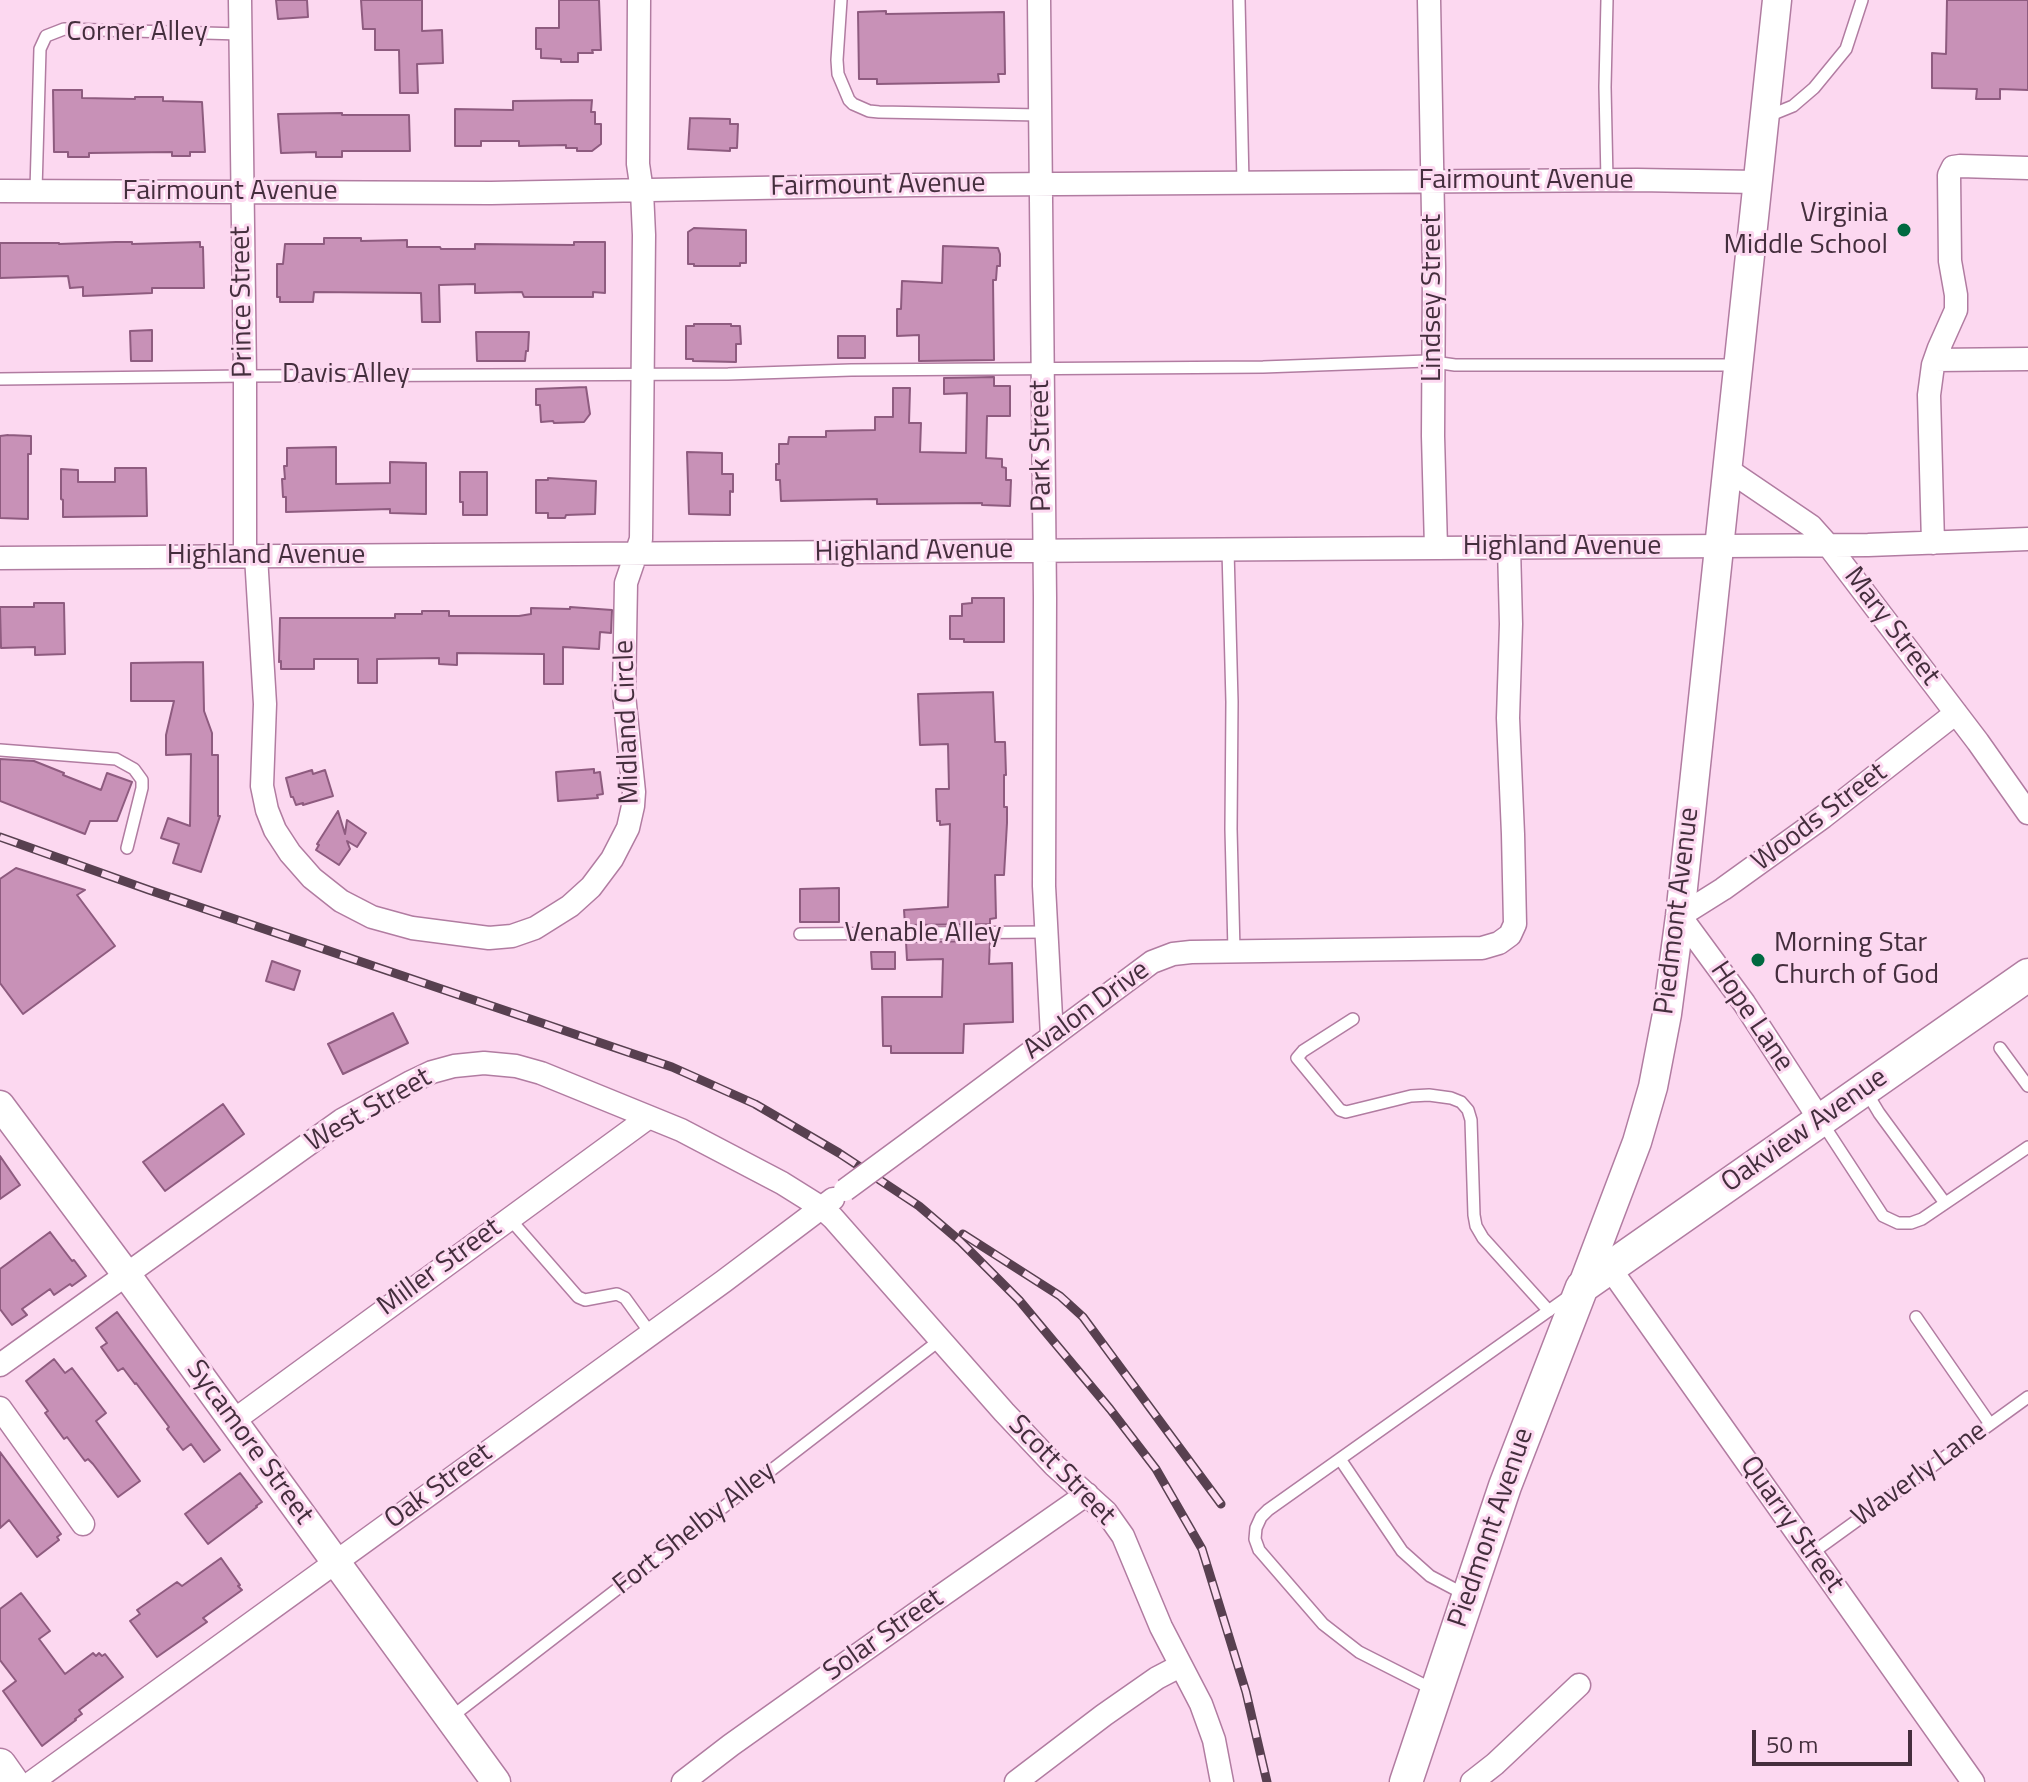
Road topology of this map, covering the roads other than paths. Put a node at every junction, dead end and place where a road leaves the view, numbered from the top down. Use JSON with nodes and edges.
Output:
{"nodes":[{"id":1,"x":240,"y":0,"type":"edge"},
{"id":2,"x":639,"y":0,"type":"edge"},
{"id":3,"x":841,"y":0,"type":"edge"},
{"id":4,"x":1039,"y":0,"type":"edge"},
{"id":5,"x":1239,"y":0,"type":"edge"},
{"id":6,"x":1429,"y":0,"type":"edge"},
{"id":7,"x":1607,"y":0,"type":"edge"},
{"id":8,"x":1777,"y":0,"type":"edge"},
{"id":9,"x":1862,"y":0,"type":"edge"},
{"id":10,"x":240,"y":34,"type":"junction"},
{"id":11,"x":1040,"y":115,"type":"junction"},
{"id":12,"x":1764,"y":118,"type":"junction"},
{"id":13,"x":2028,"y":168,"type":"edge"},
{"id":14,"x":1607,"y":180,"type":"junction"},
{"id":15,"x":1431,"y":182,"type":"junction"},
{"id":16,"x":1757,"y":182,"type":"junction"},
{"id":17,"x":1243,"y":183,"type":"junction"},
{"id":18,"x":1040,"y":184,"type":"junction"},
{"id":19,"x":36,"y":190,"type":"junction"},
{"id":20,"x":0,"y":191,"type":"edge"},
{"id":21,"x":642,"y":191,"type":"junction"},
{"id":22,"x":241,"y":192,"type":"junction"},
{"id":23,"x":2028,"y":359,"type":"edge"},
{"id":24,"x":1935,"y":360,"type":"junction"},
{"id":25,"x":1434,"y":362,"type":"junction"},
{"id":26,"x":1738,"y":365,"type":"junction"},
{"id":27,"x":1041,"y":368,"type":"junction"},
{"id":28,"x":643,"y":373,"type":"junction"},
{"id":29,"x":245,"y":376,"type":"junction"},
{"id":30,"x":0,"y":379,"type":"edge"},
{"id":31,"x":1727,"y":469,"type":"junction"},
{"id":32,"x":2028,"y":539,"type":"edge"},
{"id":33,"x":1933,"y":543,"type":"junction"},
{"id":34,"x":1828,"y":545,"type":"junction"},
{"id":35,"x":1719,"y":546,"type":"junction"},
{"id":36,"x":1509,"y":547,"type":"junction"},
{"id":37,"x":1436,"y":548,"type":"junction"},
{"id":38,"x":1228,"y":550,"type":"junction"},
{"id":39,"x":1043,"y":551,"type":"junction"},
{"id":40,"x":636,"y":555,"type":"junction"},
{"id":41,"x":250,"y":556,"type":"junction"},
{"id":42,"x":0,"y":558,"type":"edge"},
{"id":43,"x":1956,"y":713,"type":"junction"},
{"id":44,"x":0,"y":750,"type":"edge"},
{"id":45,"x":2028,"y":813,"type":"edge"},
{"id":46,"x":127,"y":848,"type":"dead end"},
{"id":47,"x":1680,"y":916,"type":"junction"},
{"id":48,"x":1046,"y":932,"type":"junction"},
{"id":49,"x":800,"y":934,"type":"dead end"},
{"id":50,"x":1234,"y":951,"type":"junction"},
{"id":51,"x":2028,"y":975,"type":"edge"},
{"id":52,"x":1353,"y":1019,"type":"dead end"},
{"id":53,"x":1052,"y":1036,"type":"junction"},
{"id":54,"x":2000,"y":1048,"type":"dead end"},
{"id":55,"x":2028,"y":1086,"type":"edge"},
{"id":56,"x":1865,"y":1089,"type":"junction"},
{"id":57,"x":0,"y":1105,"type":"edge"},
{"id":58,"x":649,"y":1117,"type":"junction"},
{"id":59,"x":1820,"y":1120,"type":"junction"},
{"id":60,"x":2028,"y":1147,"type":"edge"},
{"id":61,"x":845,"y":1190,"type":"joint"},
{"id":62,"x":1945,"y":1203,"type":"junction"},
{"id":63,"x":822,"y":1208,"type":"junction"},
{"id":64,"x":509,"y":1218,"type":"junction"},
{"id":65,"x":1609,"y":1267,"type":"junction"},
{"id":66,"x":126,"y":1274,"type":"junction"},
{"id":67,"x":1582,"y":1287,"type":"junction"},
{"id":68,"x":1549,"y":1311,"type":"junction"},
{"id":69,"x":1916,"y":1317,"type":"dead end"},
{"id":70,"x":651,"y":1334,"type":"junction"},
{"id":71,"x":940,"y":1340,"type":"junction"},
{"id":72,"x":0,"y":1365,"type":"edge"},
{"id":73,"x":2028,"y":1397,"type":"edge"},
{"id":74,"x":0,"y":1408,"type":"edge"},
{"id":75,"x":233,"y":1421,"type":"junction"},
{"id":76,"x":1990,"y":1424,"type":"junction"},
{"id":77,"x":1340,"y":1459,"type":"junction"},
{"id":78,"x":1087,"y":1494,"type":"junction"},
{"id":79,"x":83,"y":1524,"type":"dead end"},
{"id":80,"x":1812,"y":1553,"type":"junction"},
{"id":81,"x":335,"y":1562,"type":"junction"},
{"id":82,"x":1467,"y":1596,"type":"junction"},
{"id":83,"x":1180,"y":1666,"type":"junction"},
{"id":84,"x":1579,"y":1685,"type":"dead end"},
{"id":85,"x":1435,"y":1691,"type":"junction"},
{"id":86,"x":449,"y":1718,"type":"junction"},
{"id":87,"x":0,"y":1765,"type":"edge"},
{"id":88,"x":12,"y":1782,"type":"edge"},
{"id":89,"x":32,"y":1782,"type":"edge"},
{"id":90,"x":496,"y":1782,"type":"edge"},
{"id":91,"x":683,"y":1782,"type":"edge"},
{"id":92,"x":1016,"y":1782,"type":"edge"},
{"id":93,"x":1222,"y":1782,"type":"edge"},
{"id":94,"x":1406,"y":1782,"type":"edge"},
{"id":95,"x":1472,"y":1782,"type":"edge"},
{"id":96,"x":1973,"y":1782,"type":"edge"}],
"edges":[{"from":1,"to":10,"type":"street","name":"Prince Street"},
{"from":2,"to":21,"type":"street","name":"Midland Circle"},
{"from":3,"to":11,"type":"lane"},
{"from":4,"to":11,"type":"street","name":"Park Street"},
{"from":5,"to":17,"type":"lane"},
{"from":6,"to":15,"type":"street","name":"Lindsey Street"},
{"from":7,"to":14,"type":"lane"},
{"from":8,"to":12,"type":"street","name":"Piedmont Avenue"},
{"from":9,"to":12,"type":"lane"},
{"from":10,"to":19,"type":"lane","name":"Corner Alley"},
{"from":10,"to":22,"type":"street","name":"Prince Street"},
{"from":11,"to":18,"type":"street","name":"Park Street"},
{"from":12,"to":16,"type":"street","name":"Piedmont Avenue"},
{"from":13,"to":24,"type":"street"},
{"from":14,"to":15,"type":"street","name":"Fairmount Avenue"},
{"from":14,"to":16,"type":"street","name":"Fairmount Avenue"},
{"from":15,"to":17,"type":"street","name":"Fairmount Avenue"},
{"from":15,"to":25,"type":"street","name":"Lindsey Street"},
{"from":16,"to":26,"type":"street","name":"Piedmont Avenue"},
{"from":17,"to":18,"type":"street","name":"Fairmount Avenue"},
{"from":18,"to":21,"type":"street","name":"Fairmount Avenue"},
{"from":18,"to":27,"type":"street","name":"Park Street"},
{"from":19,"to":20,"type":"street","name":"Fairmount Avenue"},
{"from":19,"to":22,"type":"street","name":"Fairmount Avenue"},
{"from":21,"to":22,"type":"street","name":"Fairmount Avenue"},
{"from":21,"to":28,"type":"street","name":"Midland Circle"},
{"from":22,"to":29,"type":"street","name":"Prince Street"},
{"from":23,"to":24,"type":"street"},
{"from":24,"to":33,"type":"street"},
{"from":25,"to":26,"type":"lane","name":"Davis Alley"},
{"from":25,"to":27,"type":"lane","name":"Davis Alley"},
{"from":25,"to":37,"type":"street","name":"Lindsey Street"},
{"from":26,"to":31,"type":"street","name":"Piedmont Avenue"},
{"from":27,"to":28,"type":"lane","name":"Davis Alley"},
{"from":27,"to":39,"type":"street","name":"Park Street"},
{"from":28,"to":29,"type":"lane","name":"Davis Alley"},
{"from":28,"to":40,"type":"street","name":"Midland Circle"},
{"from":29,"to":30,"type":"lane","name":"Davis Alley"},
{"from":29,"to":41,"type":"street","name":"Prince Street"},
{"from":31,"to":34,"type":"street","name":"Mary Street"},
{"from":31,"to":35,"type":"street","name":"Piedmont Avenue"},
{"from":32,"to":33,"type":"street","name":"Highland Avenue"},
{"from":33,"to":34,"type":"street","name":"Highland Avenue"},
{"from":34,"to":35,"type":"street","name":"Highland Avenue"},
{"from":34,"to":43,"type":"street","name":"Mary Street"},
{"from":35,"to":36,"type":"street","name":"Highland Avenue"},
{"from":35,"to":47,"type":"street","name":"Piedmont Avenue"},
{"from":36,"to":37,"type":"street","name":"Highland Avenue"},
{"from":36,"to":50,"type":"street","name":"Avalon Drive"},
{"from":37,"to":38,"type":"street","name":"Highland Avenue"},
{"from":38,"to":39,"type":"street","name":"Highland Avenue"},
{"from":38,"to":50,"type":"lane"},
{"from":39,"to":40,"type":"street","name":"Highland Avenue"},
{"from":39,"to":48,"type":"street","name":"Park Street"},
{"from":40,"to":41,"type":"street","name":"Highland Avenue"},
{"from":40,"to":41,"type":"street","name":"Midland Circle"},
{"from":41,"to":42,"type":"street","name":"Highland Avenue"},
{"from":43,"to":45,"type":"street","name":"Mary Street"},
{"from":43,"to":47,"type":"street","name":"Woods Street"},
{"from":44,"to":46,"type":"lane"},
{"from":47,"to":59,"type":"street","name":"Hope Lane"},
{"from":47,"to":67,"type":"street","name":"Piedmont Avenue"},
{"from":48,"to":49,"type":"lane","name":"Venable Alley"},
{"from":48,"to":53,"type":"street","name":"Park Street"},
{"from":50,"to":53,"type":"street","name":"Avalon Drive"},
{"from":51,"to":56,"type":"main road","name":"Oakview Avenue"},
{"from":52,"to":68,"type":"lane"},
{"from":53,"to":61,"type":"street","name":"Avalon Drive","bridge":true},
{"from":54,"to":55,"type":"lane"},
{"from":56,"to":59,"type":"main road","name":"Oakview Avenue"},
{"from":56,"to":62,"type":"lane"},
{"from":57,"to":66,"type":"street","name":"Sycamore Street"},
{"from":58,"to":63,"type":"street","name":"West Street"},
{"from":58,"to":64,"type":"street","name":"Miller Street"},
{"from":58,"to":66,"type":"street","name":"West Street"},
{"from":59,"to":62,"type":"lane"},
{"from":59,"to":65,"type":"main road","name":"Oakview Avenue"},
{"from":60,"to":62,"type":"lane"},
{"from":61,"to":63,"type":"street","name":"Oak Street"},
{"from":63,"to":70,"type":"street","name":"Oak Street"},
{"from":63,"to":71,"type":"street","name":"Scott Street"},
{"from":64,"to":70,"type":"lane"},
{"from":64,"to":75,"type":"street","name":"Miller Street"},
{"from":65,"to":67,"type":"main road","name":"Oakview Avenue"},
{"from":65,"to":80,"type":"street","name":"Quarry Street"},
{"from":66,"to":72,"type":"street","name":"West Street"},
{"from":66,"to":75,"type":"street","name":"Sycamore Street"},
{"from":67,"to":68,"type":"lane"},
{"from":67,"to":82,"type":"main road","name":"Piedmont Avenue"},
{"from":68,"to":77,"type":"lane"},
{"from":69,"to":76,"type":"lane"},
{"from":70,"to":81,"type":"street","name":"Oak Street"},
{"from":71,"to":78,"type":"street","name":"Scott Street"},
{"from":71,"to":86,"type":"lane","name":"Fort Shelby Alley"},
{"from":73,"to":76,"type":"lane","name":"Waverly Lane"},
{"from":74,"to":79,"type":"street"},
{"from":75,"to":81,"type":"street","name":"Sycamore Street"},
{"from":76,"to":80,"type":"lane","name":"Waverly Lane"},
{"from":77,"to":82,"type":"lane"},
{"from":77,"to":85,"type":"lane"},
{"from":78,"to":83,"type":"street","name":"Scott Street"},
{"from":78,"to":91,"type":"street","name":"Solar Street"},
{"from":80,"to":96,"type":"street","name":"Quarry Street"},
{"from":81,"to":86,"type":"street","name":"Sycamore Street"},
{"from":81,"to":89,"type":"street","name":"Oak Street"},
{"from":82,"to":85,"type":"main road","name":"Piedmont Avenue"},
{"from":83,"to":92,"type":"street"},
{"from":83,"to":93,"type":"street","name":"Scott Street"},
{"from":84,"to":95,"type":"street"},
{"from":85,"to":94,"type":"main road","name":"Piedmont Avenue"},
{"from":86,"to":90,"type":"street","name":"Sycamore Street"},
{"from":87,"to":88,"type":"main road"}]}
